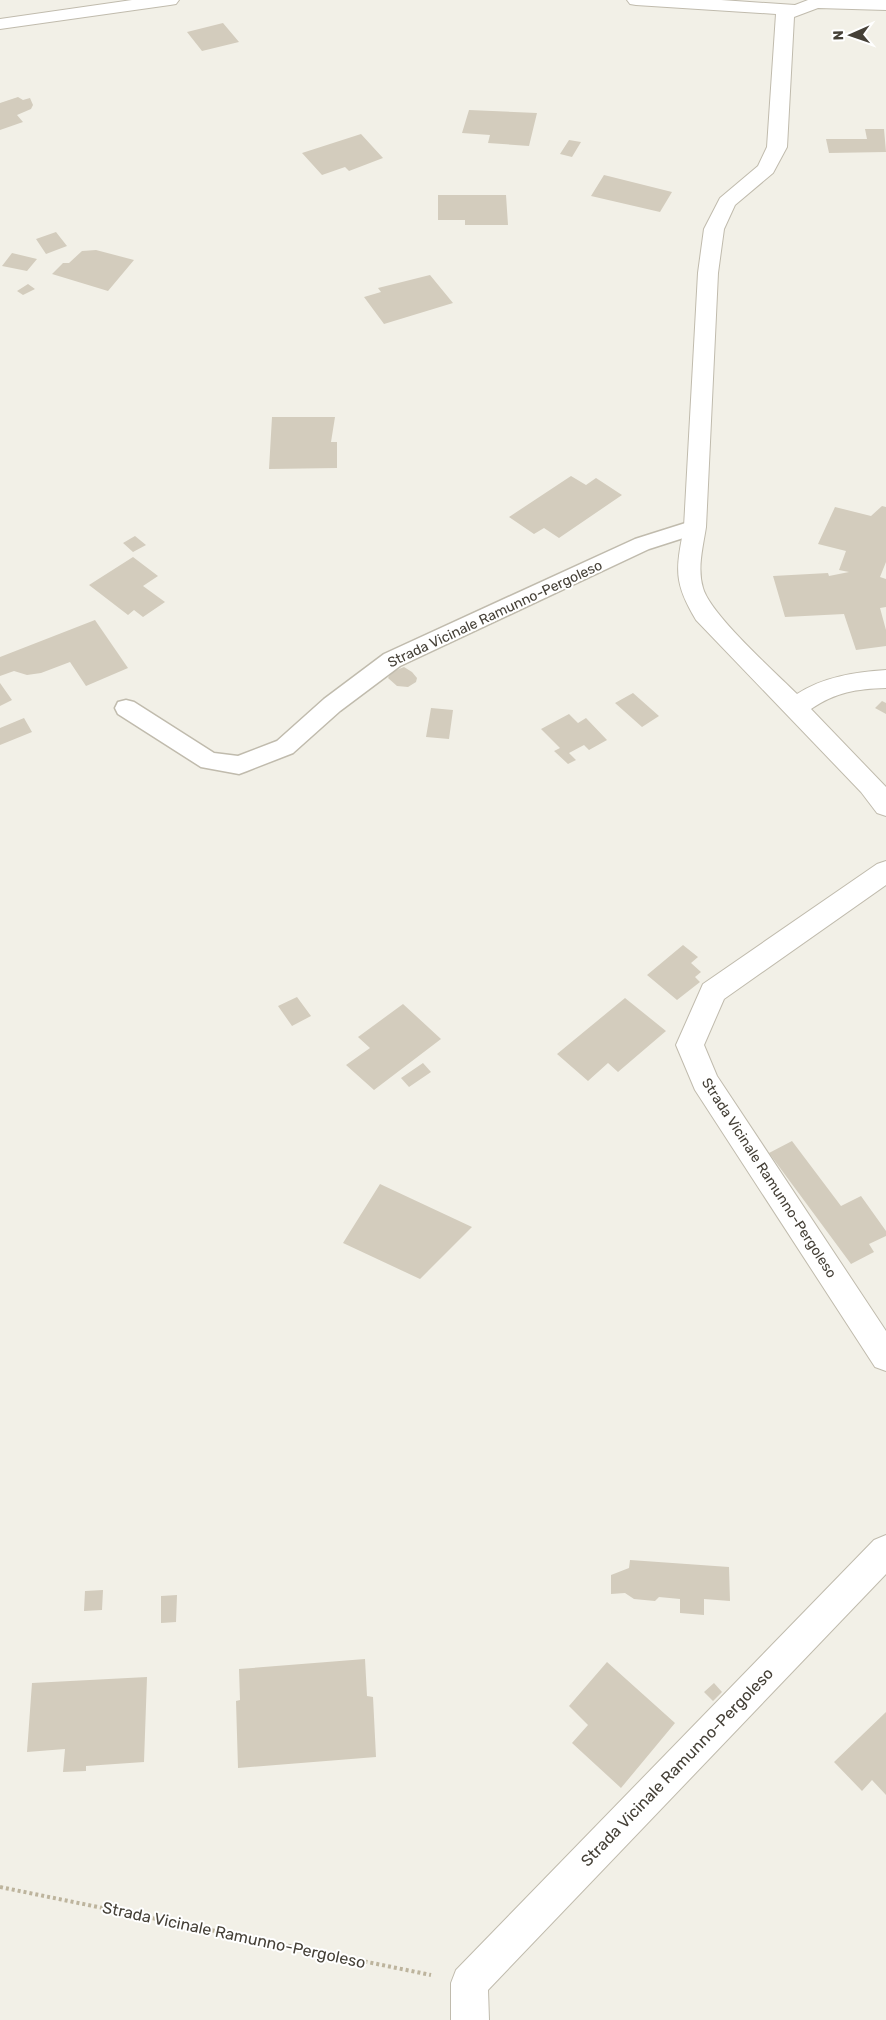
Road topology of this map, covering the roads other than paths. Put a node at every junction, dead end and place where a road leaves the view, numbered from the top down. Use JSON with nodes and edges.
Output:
{"nodes":[{"id":1,"x":170,"y":0,"type":"edge"},
{"id":2,"x":636,"y":0,"type":"edge"},
{"id":3,"x":809,"y":4,"type":"edge"},
{"id":4,"x":886,"y":5,"type":"edge"},
{"id":5,"x":0,"y":24,"type":"edge"},
{"id":6,"x":695,"y":526,"type":"junction"},
{"id":7,"x":886,"y":679,"type":"edge"},
{"id":8,"x":126,"y":708,"type":"dead end"},
{"id":9,"x":795,"y":708,"type":"junction"},
{"id":10,"x":886,"y":806,"type":"edge"},
{"id":11,"x":886,"y":871,"type":"edge"},
{"id":12,"x":886,"y":1357,"type":"edge"},
{"id":13,"x":886,"y":1551,"type":"edge"},
{"id":14,"x":470,"y":2020,"type":"edge"}],
"edges":[{"from":1,"to":5,"type":"street"},
{"from":2,"to":3,"type":"street"},
{"from":3,"to":4,"type":"street"},
{"from":3,"to":6,"type":"street"},
{"from":6,"to":8,"type":"lane","name":"Strada Vicinale Ramunno-Pergoleso"},
{"from":6,"to":9,"type":"street"},
{"from":7,"to":9,"type":"street"},
{"from":9,"to":10,"type":"street"},
{"from":11,"to":12,"type":"street","name":"Strada Vicinale Ramunno-Pergoleso"},
{"from":13,"to":14,"type":"street","name":"Strada Vicinale Ramunno-Pergoleso"}]}
